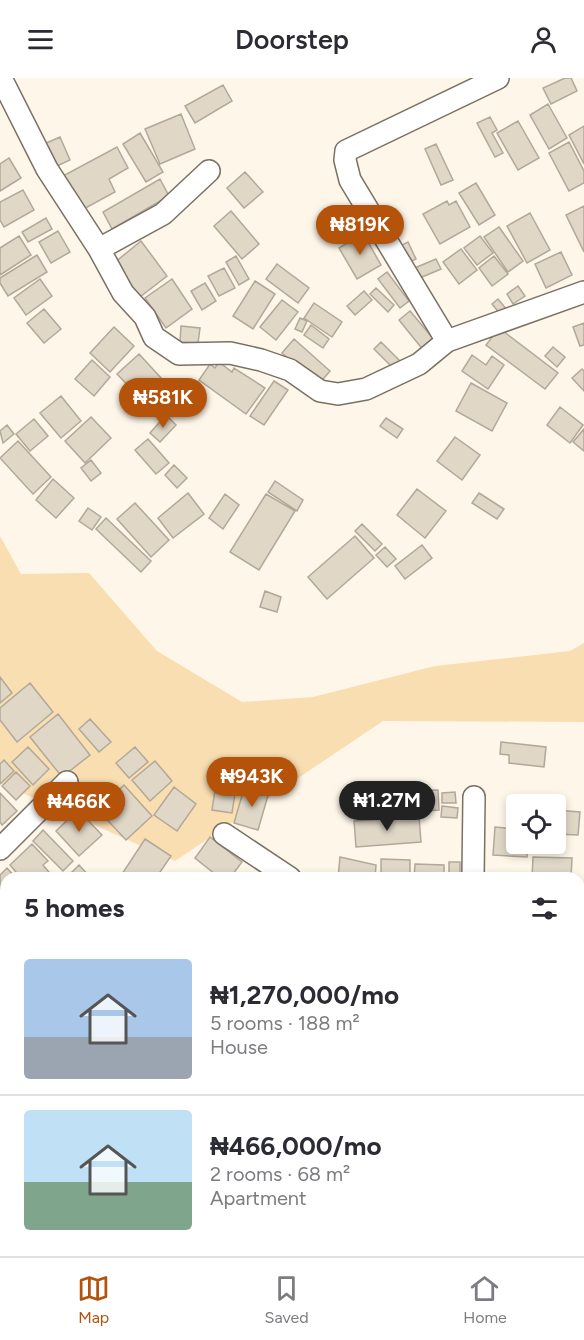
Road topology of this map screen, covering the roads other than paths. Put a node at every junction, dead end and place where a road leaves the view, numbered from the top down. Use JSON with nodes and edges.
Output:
{"nodes":[{"id":1,"x":1,"y":78,"type":"edge"},
{"id":2,"x":498,"y":78,"type":"edge"},
{"id":3,"x":209,"y":171,"type":"dead end"},
{"id":4,"x":99,"y":249,"type":"junction"},
{"id":5,"x":584,"y":292,"type":"edge"},
{"id":6,"x":447,"y":341,"type":"junction"},
{"id":7,"x":67,"y":782,"type":"dead end"},
{"id":8,"x":474,"y":797,"type":"dead end"},
{"id":9,"x":224,"y":834,"type":"dead end"},
{"id":10,"x":0,"y":849,"type":"edge"},
{"id":11,"x":281,"y":872,"type":"edge"},
{"id":12,"x":473,"y":872,"type":"edge"}],
"edges":[{"from":1,"to":4,"type":"street"},
{"from":2,"to":6,"type":"street"},
{"from":3,"to":4,"type":"street"},
{"from":4,"to":6,"type":"street"},
{"from":5,"to":6,"type":"street"},
{"from":7,"to":10,"type":"street"},
{"from":8,"to":12,"type":"street"},
{"from":9,"to":11,"type":"street"}]}
